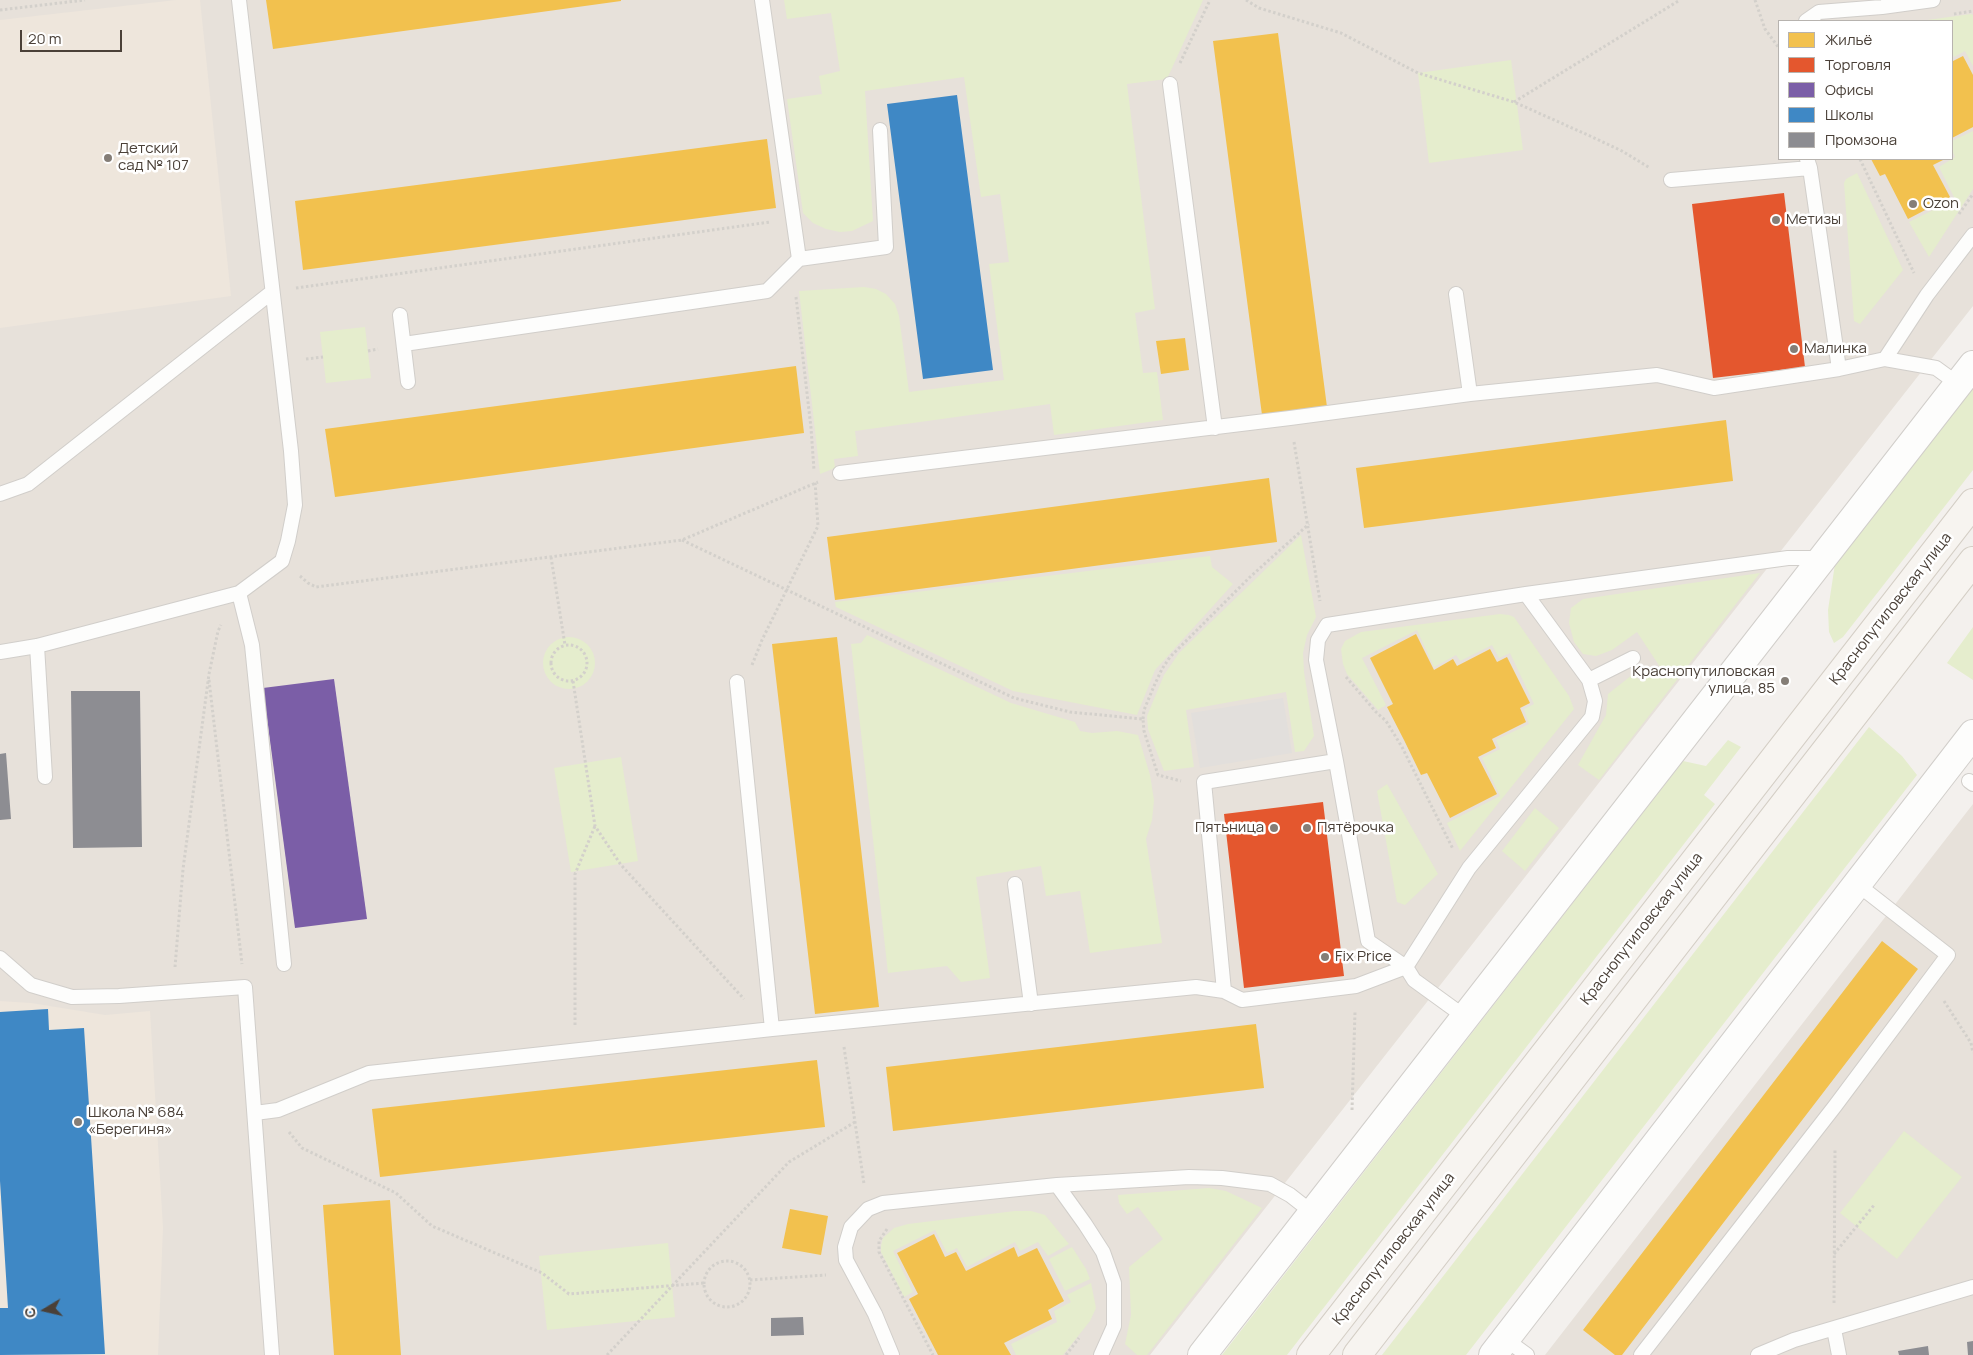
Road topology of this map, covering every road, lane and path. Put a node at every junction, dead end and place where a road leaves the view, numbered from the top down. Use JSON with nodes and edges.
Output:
{"nodes":[{"id":1,"x":85,"y":0,"type":"edge"},
{"id":2,"x":240,"y":0,"type":"edge"},
{"id":3,"x":762,"y":0,"type":"edge"},
{"id":4,"x":1210,"y":0,"type":"edge"},
{"id":5,"x":1246,"y":0,"type":"edge"},
{"id":6,"x":1680,"y":0,"type":"edge"},
{"id":7,"x":1755,"y":0,"type":"edge"},
{"id":8,"x":1933,"y":0,"type":"edge"},
{"id":9,"x":0,"y":10,"type":"edge"},
{"id":10,"x":1807,"y":20,"type":"edge"},
{"id":11,"x":1778,"y":47,"type":"edge"},
{"id":12,"x":1170,"y":84,"type":"joint"},
{"id":13,"x":1514,"y":102,"type":"junction"},
{"id":14,"x":880,"y":130,"type":"dead end"},
{"id":15,"x":1860,"y":160,"type":"edge"},
{"id":16,"x":1809,"y":164,"type":"edge"},
{"id":17,"x":1671,"y":180,"type":"joint"},
{"id":18,"x":793,"y":219,"type":"junction"},
{"id":19,"x":1973,"y":235,"type":"edge"},
{"id":20,"x":795,"y":263,"type":"junction"},
{"id":21,"x":1917,"y":276,"type":"dead end"},
{"id":22,"x":287,"y":290,"type":"dead end"},
{"id":23,"x":272,"y":292,"type":"junction"},
{"id":24,"x":1456,"y":294,"type":"dead end"},
{"id":25,"x":400,"y":315,"type":"dead end"},
{"id":26,"x":404,"y":344,"type":"junction"},
{"id":27,"x":1885,"y":359,"type":"junction"},
{"id":28,"x":1839,"y":369,"type":"junction"},
{"id":29,"x":1966,"y":375,"type":"edge"},
{"id":30,"x":408,"y":382,"type":"dead end"},
{"id":31,"x":1470,"y":394,"type":"junction"},
{"id":32,"x":1290,"y":418,"type":"junction"},
{"id":33,"x":1215,"y":428,"type":"junction"},
{"id":34,"x":840,"y":473,"type":"joint"},
{"id":35,"x":815,"y":483,"type":"junction"},
{"id":36,"x":0,"y":494,"type":"edge"},
{"id":37,"x":1973,"y":503,"type":"edge"},
{"id":38,"x":1309,"y":524,"type":"junction"},
{"id":39,"x":682,"y":540,"type":"junction"},
{"id":40,"x":551,"y":557,"type":"junction"},
{"id":41,"x":1822,"y":558,"type":"junction"},
{"id":42,"x":282,"y":561,"type":"junction"},
{"id":43,"x":1973,"y":561,"type":"edge"},
{"id":44,"x":787,"y":590,"type":"junction"},
{"id":45,"x":239,"y":593,"type":"junction"},
{"id":46,"x":1526,"y":594,"type":"junction"},
{"id":47,"x":1327,"y":625,"type":"junction"},
{"id":48,"x":762,"y":640,"type":"dead end"},
{"id":49,"x":565,"y":645,"type":"junction"},
{"id":50,"x":37,"y":646,"type":"junction"},
{"id":51,"x":0,"y":652,"type":"edge"},
{"id":52,"x":1633,"y":658,"type":"dead end"},
{"id":53,"x":209,"y":674,"type":"junction"},
{"id":54,"x":1344,"y":675,"type":"dead end"},
{"id":55,"x":1589,"y":680,"type":"junction"},
{"id":56,"x":573,"y":681,"type":"junction"},
{"id":57,"x":737,"y":682,"type":"dead end"},
{"id":58,"x":1143,"y":720,"type":"junction"},
{"id":59,"x":1973,"y":734,"type":"edge"},
{"id":60,"x":1336,"y":761,"type":"junction"},
{"id":61,"x":45,"y":777,"type":"dead end"},
{"id":62,"x":1204,"y":782,"type":"junction"},
{"id":63,"x":595,"y":826,"type":"junction"},
{"id":64,"x":1469,"y":868,"type":"junction"},
{"id":65,"x":1015,"y":884,"type":"dead end"},
{"id":66,"x":1857,"y":884,"type":"junction"},
{"id":67,"x":0,"y":958,"type":"edge"},
{"id":68,"x":284,"y":964,"type":"dead end"},
{"id":69,"x":1406,"y":967,"type":"junction"},
{"id":70,"x":243,"y":972,"type":"dead end"},
{"id":71,"x":1930,"y":979,"type":"junction"},
{"id":72,"x":1356,"y":986,"type":"junction"},
{"id":73,"x":1224,"y":991,"type":"junction"},
{"id":74,"x":172,"y":993,"type":"junction"},
{"id":75,"x":1031,"y":1004,"type":"junction"},
{"id":76,"x":770,"y":1011,"type":"junction"},
{"id":77,"x":1465,"y":1017,"type":"junction"},
{"id":78,"x":841,"y":1023,"type":"junction"},
{"id":79,"x":772,"y":1029,"type":"junction"},
{"id":80,"x":575,"y":1050,"type":"junction"},
{"id":81,"x":1973,"y":1053,"type":"edge"},
{"id":82,"x":278,"y":1110,"type":"junction"},
{"id":83,"x":255,"y":1112,"type":"junction"},
{"id":84,"x":1352,"y":1116,"type":"dead end"},
{"id":85,"x":855,"y":1122,"type":"junction"},
{"id":86,"x":1835,"y":1146,"type":"dead end"},
{"id":87,"x":1057,"y":1186,"type":"junction"},
{"id":88,"x":1875,"y":1204,"type":"dead end"},
{"id":89,"x":868,"y":1209,"type":"junction"},
{"id":90,"x":1313,"y":1213,"type":"junction"},
{"id":91,"x":892,"y":1226,"type":"dead end"},
{"id":92,"x":1834,"y":1254,"type":"junction"},
{"id":93,"x":851,"y":1269,"type":"junction"},
{"id":94,"x":750,"y":1280,"type":"junction"},
{"id":95,"x":704,"y":1284,"type":"junction"},
{"id":96,"x":671,"y":1287,"type":"junction"},
{"id":97,"x":1973,"y":1287,"type":"edge"},
{"id":98,"x":1834,"y":1312,"type":"dead end"},
{"id":99,"x":1834,"y":1329,"type":"junction"},
{"id":100,"x":1082,"y":1335,"type":"dead end"},
{"id":101,"x":1499,"y":1347,"type":"edge"},
{"id":102,"x":272,"y":1355,"type":"edge"},
{"id":103,"x":607,"y":1355,"type":"edge"},
{"id":104,"x":892,"y":1355,"type":"edge"},
{"id":105,"x":933,"y":1355,"type":"edge"},
{"id":106,"x":1066,"y":1355,"type":"edge"},
{"id":107,"x":1101,"y":1355,"type":"edge"},
{"id":108,"x":1202,"y":1355,"type":"edge"},
{"id":109,"x":1311,"y":1355,"type":"edge"},
{"id":110,"x":1357,"y":1355,"type":"edge"},
{"id":111,"x":1527,"y":1355,"type":"edge"},
{"id":112,"x":1640,"y":1355,"type":"edge"},
{"id":113,"x":1758,"y":1355,"type":"edge"},
{"id":114,"x":1839,"y":1355,"type":"edge"}],
"edges":[{"from":1,"to":9,"type":"path"},
{"from":2,"to":23,"type":"lane"},
{"from":3,"to":18,"type":"lane"},
{"from":4,"to":12,"type":"path"},
{"from":5,"to":13,"type":"path"},
{"from":6,"to":13,"type":"path"},
{"from":7,"to":11,"type":"path"},
{"from":8,"to":10,"type":"lane"},
{"from":12,"to":33,"type":"lane"},
{"from":13,"to":17,"type":"path"},
{"from":14,"to":20,"type":"lane"},
{"from":15,"to":21,"type":"path"},
{"from":16,"to":17,"type":"lane"},
{"from":16,"to":28,"type":"lane"},
{"from":18,"to":20,"type":"lane"},
{"from":18,"to":22,"type":"path"},
{"from":19,"to":27,"type":"lane"},
{"from":20,"to":26,"type":"lane"},
{"from":20,"to":35,"type":"path"},
{"from":23,"to":36,"type":"lane"},
{"from":23,"to":42,"type":"lane"},
{"from":24,"to":31,"type":"lane"},
{"from":25,"to":26,"type":"lane"},
{"from":26,"to":30,"type":"lane"},
{"from":27,"to":28,"type":"lane"},
{"from":27,"to":29,"type":"lane"},
{"from":28,"to":31,"type":"lane"},
{"from":29,"to":41,"type":"street"},
{"from":31,"to":32,"type":"lane"},
{"from":32,"to":33,"type":"lane"},
{"from":32,"to":38,"type":"path"},
{"from":33,"to":34,"type":"lane"},
{"from":34,"to":35,"type":"path"},
{"from":35,"to":39,"type":"path"},
{"from":35,"to":44,"type":"path"},
{"from":37,"to":109,"type":"main road","name":"Краснопутиловская улица"},
{"from":38,"to":47,"type":"path"},
{"from":38,"to":58,"type":"path"},
{"from":39,"to":40,"type":"path"},
{"from":39,"to":44,"type":"path"},
{"from":40,"to":42,"type":"path"},
{"from":40,"to":49,"type":"path"},
{"from":41,"to":46,"type":"lane"},
{"from":41,"to":77,"type":"street"},
{"from":42,"to":45,"type":"lane"},
{"from":43,"to":110,"type":"main road"},
{"from":44,"to":48,"type":"path"},
{"from":44,"to":58,"type":"path"},
{"from":45,"to":50,"type":"lane"},
{"from":45,"to":53,"type":"path"},
{"from":45,"to":68,"type":"lane"},
{"from":46,"to":47,"type":"lane"},
{"from":46,"to":55,"type":"lane"},
{"from":47,"to":60,"type":"lane"},
{"from":49,"to":56,"type":"path"},
{"from":49,"to":56,"type":"path"},
{"from":50,"to":51,"type":"lane"},
{"from":50,"to":61,"type":"lane"},
{"from":52,"to":55,"type":"lane"},
{"from":53,"to":70,"type":"path"},
{"from":53,"to":74,"type":"path"},
{"from":54,"to":64,"type":"path"},
{"from":55,"to":64,"type":"lane"},
{"from":56,"to":63,"type":"path"},
{"from":57,"to":76,"type":"lane"},
{"from":58,"to":62,"type":"path"},
{"from":59,"to":66,"type":"street"},
{"from":60,"to":62,"type":"lane"},
{"from":60,"to":69,"type":"lane"},
{"from":62,"to":73,"type":"lane"},
{"from":63,"to":76,"type":"path"},
{"from":63,"to":80,"type":"path"},
{"from":64,"to":69,"type":"lane"},
{"from":65,"to":75,"type":"lane"},
{"from":66,"to":71,"type":"lane"},
{"from":66,"to":101,"type":"street"},
{"from":67,"to":74,"type":"lane"},
{"from":69,"to":72,"type":"lane"},
{"from":69,"to":77,"type":"lane"},
{"from":71,"to":81,"type":"path"},
{"from":71,"to":112,"type":"lane"},
{"from":72,"to":73,"type":"lane"},
{"from":72,"to":84,"type":"path"},
{"from":73,"to":75,"type":"lane"},
{"from":74,"to":83,"type":"lane"},
{"from":75,"to":78,"type":"lane"},
{"from":76,"to":79,"type":"lane"},
{"from":77,"to":90,"type":"street"},
{"from":78,"to":79,"type":"lane"},
{"from":78,"to":85,"type":"path"},
{"from":79,"to":80,"type":"lane"},
{"from":80,"to":82,"type":"lane"},
{"from":82,"to":83,"type":"lane"},
{"from":82,"to":96,"type":"path"},
{"from":83,"to":102,"type":"lane"},
{"from":85,"to":89,"type":"path"},
{"from":85,"to":96,"type":"path"},
{"from":86,"to":92,"type":"path"},
{"from":87,"to":89,"type":"lane"},
{"from":87,"to":90,"type":"lane"},
{"from":87,"to":107,"type":"lane"},
{"from":88,"to":92,"type":"path"},
{"from":89,"to":93,"type":"lane"},
{"from":90,"to":108,"type":"street"},
{"from":91,"to":105,"type":"path"},
{"from":92,"to":98,"type":"path"},
{"from":93,"to":94,"type":"path"},
{"from":93,"to":104,"type":"lane"},
{"from":94,"to":95,"type":"path"},
{"from":94,"to":95,"type":"path"},
{"from":95,"to":96,"type":"path"},
{"from":96,"to":103,"type":"path"},
{"from":97,"to":99,"type":"lane"},
{"from":99,"to":113,"type":"lane"},
{"from":99,"to":114,"type":"lane"},
{"from":100,"to":106,"type":"path"},
{"from":101,"to":111,"type":"lane"}]}
